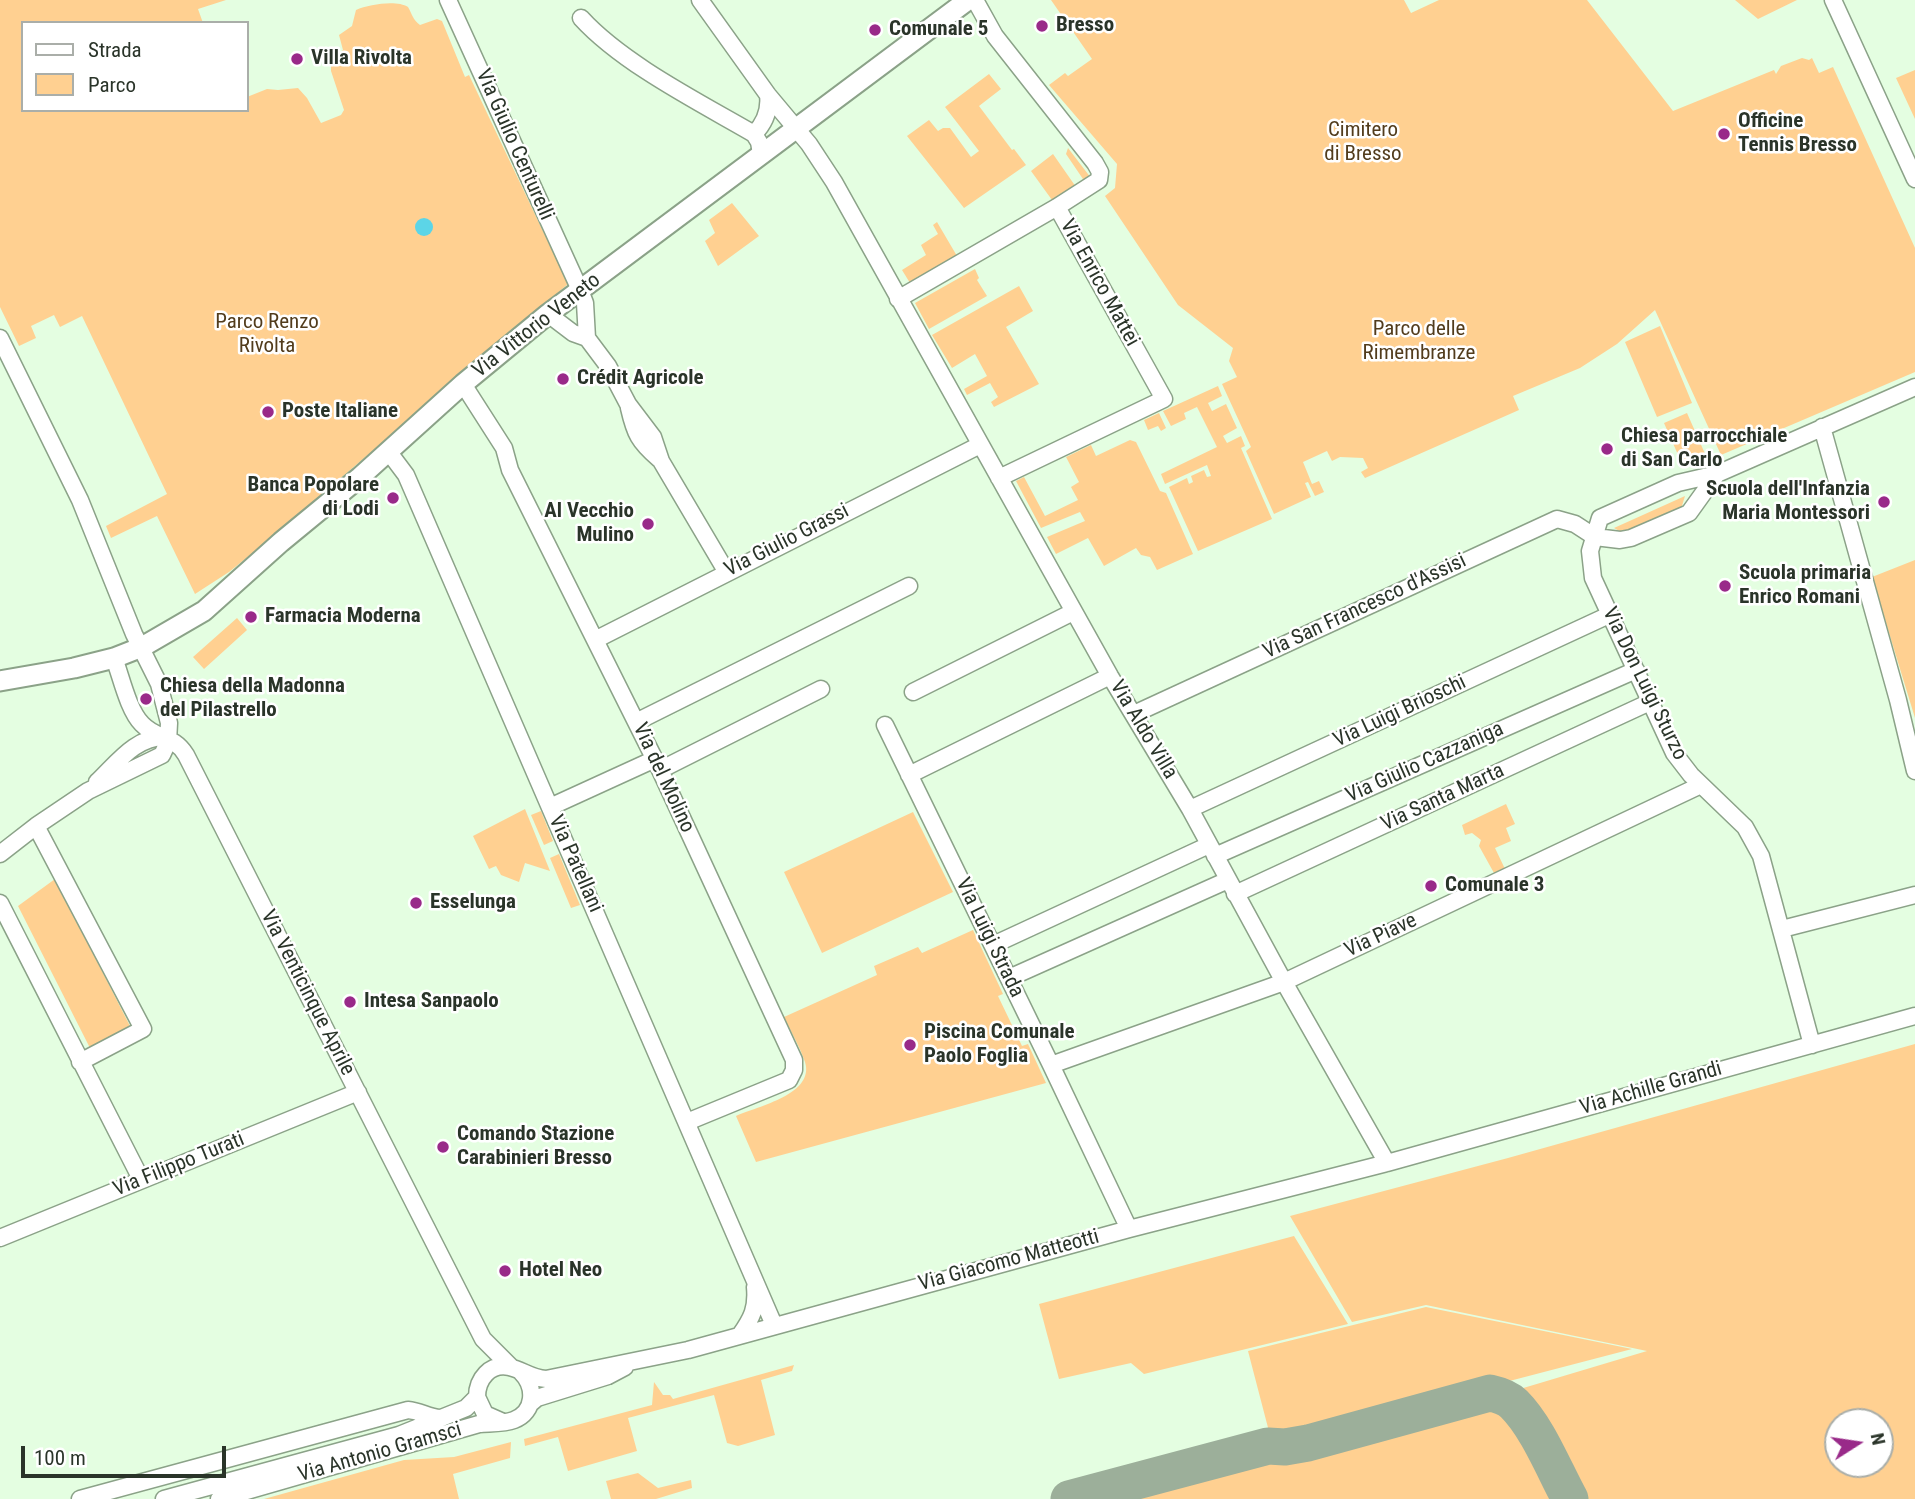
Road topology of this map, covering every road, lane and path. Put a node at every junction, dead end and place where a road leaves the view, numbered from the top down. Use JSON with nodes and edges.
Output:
{"nodes":[{"id":1,"x":448,"y":0,"type":"edge"},
{"id":2,"x":701,"y":0,"type":"edge"},
{"id":3,"x":1833,"y":0,"type":"edge"},
{"id":4,"x":967,"y":1,"type":"edge"},
{"id":5,"x":581,"y":18,"type":"dead end"},
{"id":6,"x":768,"y":95,"type":"junction"},
{"id":7,"x":796,"y":128,"type":"junction"},
{"id":8,"x":754,"y":134,"type":"junction"},
{"id":9,"x":761,"y":154,"type":"junction"},
{"id":10,"x":1914,"y":175,"type":"edge"},
{"id":11,"x":1057,"y":207,"type":"junction"},
{"id":12,"x":580,"y":290,"type":"junction"},
{"id":13,"x":898,"y":299,"type":"junction"},
{"id":14,"x":548,"y":314,"type":"junction"},
{"id":15,"x":0,"y":338,"type":"edge"},
{"id":16,"x":587,"y":338,"type":"junction"},
{"id":17,"x":463,"y":384,"type":"junction"},
{"id":18,"x":1915,"y":387,"type":"edge"},
{"id":19,"x":1822,"y":427,"type":"junction"},
{"id":20,"x":981,"y":445,"type":"junction"},
{"id":21,"x":388,"y":451,"type":"junction"},
{"id":22,"x":1717,"y":474,"type":"junction"},
{"id":23,"x":999,"y":478,"type":"junction"},
{"id":24,"x":1595,"y":537,"type":"junction"},
{"id":25,"x":726,"y":571,"type":"junction"},
{"id":26,"x":909,"y":586,"type":"dead end"},
{"id":27,"x":1073,"y":612,"type":"junction"},
{"id":28,"x":1609,"y":615,"type":"junction"},
{"id":29,"x":595,"y":639,"type":"junction"},
{"id":30,"x":142,"y":647,"type":"junction"},
{"id":31,"x":114,"y":658,"type":"junction"},
{"id":32,"x":1636,"y":670,"type":"junction"},
{"id":33,"x":1110,"y":676,"type":"junction"},
{"id":34,"x":0,"y":681,"type":"edge"},
{"id":35,"x":821,"y":689,"type":"dead end"},
{"id":36,"x":913,"y":692,"type":"dead end"},
{"id":37,"x":1650,"y":702,"type":"junction"},
{"id":38,"x":1134,"y":714,"type":"junction"},
{"id":39,"x":636,"y":722,"type":"junction"},
{"id":40,"x":885,"y":725,"type":"dead end"},
{"id":41,"x":168,"y":737,"type":"junction"},
{"id":42,"x":658,"y":765,"type":"junction"},
{"id":43,"x":1915,"y":771,"type":"edge"},
{"id":44,"x":909,"y":775,"type":"junction"},
{"id":45,"x":1700,"y":785,"type":"junction"},
{"id":46,"x":88,"y":791,"type":"junction"},
{"id":47,"x":550,"y":807,"type":"junction"},
{"id":48,"x":1190,"y":809,"type":"junction"},
{"id":49,"x":36,"y":826,"type":"junction"},
{"id":50,"x":1212,"y":850,"type":"junction"},
{"id":51,"x":0,"y":854,"type":"edge"},
{"id":52,"x":1231,"y":887,"type":"junction"},
{"id":53,"x":1915,"y":895,"type":"edge"},
{"id":54,"x":0,"y":903,"type":"edge"},
{"id":55,"x":1782,"y":929,"type":"junction"},
{"id":56,"x":993,"y":944,"type":"junction"},
{"id":57,"x":1009,"y":978,"type":"junction"},
{"id":58,"x":1284,"y":982,"type":"junction"},
{"id":59,"x":1915,"y":1016,"type":"edge"},
{"id":60,"x":1812,"y":1045,"type":"junction"},
{"id":61,"x":79,"y":1062,"type":"junction"},
{"id":62,"x":1051,"y":1065,"type":"junction"},
{"id":63,"x":358,"y":1092,"type":"junction"},
{"id":64,"x":687,"y":1122,"type":"junction"},
{"id":65,"x":1387,"y":1163,"type":"junction"},
{"id":66,"x":141,"y":1179,"type":"junction"},
{"id":67,"x":1129,"y":1229,"type":"junction"},
{"id":68,"x":0,"y":1238,"type":"edge"},
{"id":69,"x":755,"y":1281,"type":"junction"},
{"id":70,"x":774,"y":1325,"type":"junction"},
{"id":71,"x":740,"y":1335,"type":"junction"},
{"id":72,"x":483,"y":1339,"type":"junction"},
{"id":73,"x":632,"y":1363,"type":"junction"},
{"id":74,"x":516,"y":1370,"type":"junction"},
{"id":75,"x":481,"y":1379,"type":"junction"},
{"id":76,"x":477,"y":1397,"type":"junction"},
{"id":77,"x":530,"y":1404,"type":"junction"},
{"id":78,"x":440,"y":1419,"type":"junction"},
{"id":79,"x":503,"y":1422,"type":"junction"},
{"id":80,"x":80,"y":1499,"type":"edge"},
{"id":81,"x":164,"y":1499,"type":"edge"},
{"id":82,"x":219,"y":1499,"type":"edge"}],
"edges":[{"from":1,"to":12,"type":"street","name":"Via Giulio Centurelli"},
{"from":2,"to":6,"type":"street","name":"Via Aldo Villa"},
{"from":3,"to":10,"type":"street"},
{"from":4,"to":7,"type":"main road","name":"Via Vittorio Veneto"},
{"from":4,"to":11,"type":"street","name":"Via Enrico Mattei"},
{"from":5,"to":8,"type":"street"},
{"from":6,"to":7,"type":"street","name":"Via Aldo Villa"},
{"from":6,"to":8,"type":"street"},
{"from":7,"to":9,"type":"main road","name":"Via Vittorio Veneto"},
{"from":7,"to":13,"type":"street","name":"Via Aldo Villa"},
{"from":8,"to":9,"type":"street"},
{"from":9,"to":12,"type":"main road","name":"Via Vittorio Veneto"},
{"from":11,"to":13,"type":"street"},
{"from":11,"to":23,"type":"street","name":"Via Enrico Mattei"},
{"from":12,"to":14,"type":"main road","name":"Via Vittorio Veneto"},
{"from":12,"to":16,"type":"street","name":"Via Giulio Centurelli"},
{"from":13,"to":20,"type":"street","name":"Via Aldo Villa"},
{"from":14,"to":16,"type":"street"},
{"from":14,"to":17,"type":"main road","name":"Via Vittorio Veneto"},
{"from":15,"to":30,"type":"street"},
{"from":16,"to":25,"type":"street"},
{"from":17,"to":21,"type":"main road","name":"Via Vittorio Veneto"},
{"from":17,"to":29,"type":"street","name":"Via del Molino"},
{"from":18,"to":19,"type":"street"},
{"from":19,"to":22,"type":"street"},
{"from":19,"to":43,"type":"street"},
{"from":20,"to":23,"type":"street","name":"Via Aldo Villa"},
{"from":20,"to":25,"type":"street","name":"Via Giulio Grassi"},
{"from":21,"to":30,"type":"main road","name":"Via Vittorio Veneto"},
{"from":21,"to":47,"type":"street","name":"Via Patellani"},
{"from":22,"to":24,"type":"street"},
{"from":22,"to":24,"type":"street"},
{"from":23,"to":27,"type":"street","name":"Via Aldo Villa"},
{"from":24,"to":28,"type":"street","name":"Via Don Luigi Sturzo"},
{"from":24,"to":38,"type":"street","name":"Via San Francesco d'Assisi"},
{"from":25,"to":29,"type":"street","name":"Via Giulio Grassi"},
{"from":26,"to":39,"type":"street"},
{"from":27,"to":33,"type":"street","name":"Via Aldo Villa"},
{"from":27,"to":36,"type":"street"},
{"from":28,"to":32,"type":"street","name":"Via Don Luigi Sturzo"},
{"from":28,"to":48,"type":"street","name":"Via Luigi Brioschi"},
{"from":29,"to":39,"type":"street","name":"Via del Molino"},
{"from":30,"to":31,"type":"main road","name":"Via Vittorio Veneto"},
{"from":30,"to":41,"type":"street"},
{"from":31,"to":34,"type":"main road","name":"Via Vittorio Veneto"},
{"from":31,"to":41,"type":"street"},
{"from":32,"to":37,"type":"street","name":"Via Don Luigi Sturzo"},
{"from":32,"to":50,"type":"street","name":"Via Giulio Cazzaniga"},
{"from":33,"to":38,"type":"street","name":"Via Aldo Villa"},
{"from":33,"to":44,"type":"street"},
{"from":35,"to":42,"type":"street"},
{"from":37,"to":45,"type":"street","name":"Via Don Luigi Sturzo"},
{"from":37,"to":52,"type":"street","name":"Via Santa Marta"},
{"from":38,"to":48,"type":"street","name":"Via Aldo Villa"},
{"from":39,"to":42,"type":"street","name":"Via del Molino"},
{"from":40,"to":44,"type":"street","name":"Via Luigi Strada"},
{"from":41,"to":46,"type":"street"},
{"from":41,"to":46,"type":"street"},
{"from":41,"to":63,"type":"street","name":"Via Venticinque Aprile"},
{"from":42,"to":47,"type":"street"},
{"from":42,"to":64,"type":"street","name":"Via del Molino"},
{"from":44,"to":56,"type":"street","name":"Via Luigi Strada"},
{"from":45,"to":55,"type":"street","name":"Via Don Luigi Sturzo"},
{"from":45,"to":58,"type":"street","name":"Via Piave"},
{"from":46,"to":49,"type":"street"},
{"from":47,"to":64,"type":"street","name":"Via Patellani"},
{"from":48,"to":50,"type":"street","name":"Via Aldo Villa"},
{"from":49,"to":51,"type":"street"},
{"from":49,"to":61,"type":"street"},
{"from":50,"to":52,"type":"street","name":"Via Aldo Villa"},
{"from":50,"to":56,"type":"street","name":"Via Giulio Cazzaniga"},
{"from":52,"to":57,"type":"street","name":"Via Santa Marta"},
{"from":52,"to":58,"type":"street","name":"Via Aldo Villa"},
{"from":53,"to":55,"type":"street"},
{"from":54,"to":61,"type":"street"},
{"from":55,"to":60,"type":"street","name":"Via Don Luigi Sturzo"},
{"from":56,"to":57,"type":"street","name":"Via Luigi Strada"},
{"from":57,"to":62,"type":"street","name":"Via Luigi Strada"},
{"from":58,"to":62,"type":"street","name":"Via Piave"},
{"from":58,"to":65,"type":"street","name":"Via Aldo Villa"},
{"from":59,"to":60,"type":"street","name":"Via Achille Grandi"},
{"from":60,"to":65,"type":"street","name":"Via Achille Grandi"},
{"from":61,"to":66,"type":"street"},
{"from":62,"to":67,"type":"street","name":"Via Luigi Strada"},
{"from":63,"to":66,"type":"street","name":"Via Filippo Turati"},
{"from":63,"to":72,"type":"street","name":"Via Venticinque Aprile"},
{"from":64,"to":69,"type":"street","name":"Via Patellani"},
{"from":65,"to":67,"type":"street","name":"Via Giacomo Matteotti"},
{"from":66,"to":68,"type":"street","name":"Via Filippo Turati"},
{"from":67,"to":70,"type":"street","name":"Via Giacomo Matteotti"},
{"from":69,"to":70,"type":"street","name":"Via Patellani"},
{"from":69,"to":71,"type":"street","name":"Via Patellani"},
{"from":70,"to":71,"type":"street","name":"Via Giacomo Matteotti"},
{"from":71,"to":73,"type":"street","name":"Via Giacomo Matteotti"},
{"from":72,"to":74,"type":"street","name":"Via Venticinque Aprile"},
{"from":72,"to":75,"type":"street","name":"Via Venticinque Aprile"},
{"from":73,"to":74,"type":"street","name":"Via Giacomo Matteotti"},
{"from":73,"to":77,"type":"street","name":"Via Giacomo Matteotti"},
{"from":74,"to":75,"type":"street"},
{"from":74,"to":77,"type":"street"},
{"from":75,"to":76,"type":"street"},
{"from":76,"to":78,"type":"street","name":"Via Antonio Gramsci"},
{"from":76,"to":79,"type":"street"},
{"from":77,"to":79,"type":"street"},
{"from":78,"to":80,"type":"street","name":"Via Antonio Gramsci"},
{"from":78,"to":81,"type":"street","name":"Via Antonio Gramsci"},
{"from":79,"to":82,"type":"street","name":"Via Antonio Gramsci"}]}
